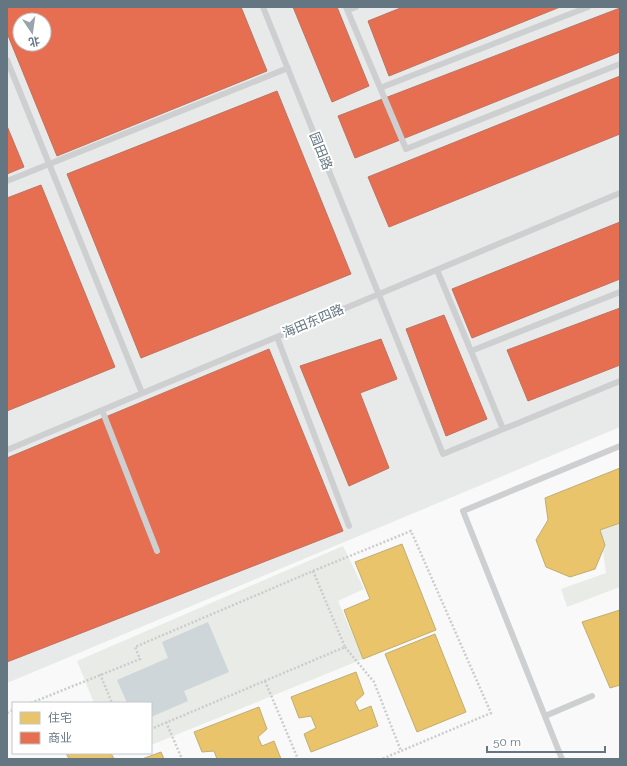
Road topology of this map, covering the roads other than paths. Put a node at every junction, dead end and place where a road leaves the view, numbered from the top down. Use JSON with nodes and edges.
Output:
{"nodes":[{"id":1,"x":263,"y":7,"type":"edge"},
{"id":2,"x":356,"y":7,"type":"edge"},
{"id":3,"x":588,"y":7,"type":"edge"},
{"id":4,"x":347,"y":9,"type":"edge"},
{"id":5,"x":7,"y":60,"type":"edge"},
{"id":6,"x":620,"y":64,"type":"edge"},
{"id":7,"x":288,"y":68,"type":"junction"},
{"id":8,"x":380,"y":88,"type":"junction"},
{"id":9,"x":49,"y":164,"type":"junction"},
{"id":10,"x":7,"y":181,"type":"edge"},
{"id":11,"x":620,"y":193,"type":"edge"},
{"id":12,"x":437,"y":270,"type":"junction"},
{"id":13,"x":620,"y":292,"type":"edge"},
{"id":14,"x":378,"y":294,"type":"junction"},
{"id":15,"x":277,"y":337,"type":"junction"},
{"id":16,"x":471,"y":351,"type":"junction"},
{"id":17,"x":620,"y":381,"type":"edge"},
{"id":18,"x":142,"y":393,"type":"junction"},
{"id":19,"x":102,"y":410,"type":"junction"},
{"id":20,"x":503,"y":429,"type":"junction"},
{"id":21,"x":620,"y":446,"type":"edge"},
{"id":22,"x":7,"y":450,"type":"edge"},
{"id":23,"x":348,"y":526,"type":"dead end"},
{"id":24,"x":157,"y":551,"type":"dead end"},
{"id":25,"x":592,"y":696,"type":"dead end"},
{"id":26,"x":545,"y":716,"type":"junction"},
{"id":27,"x":562,"y":759,"type":"edge"}],
"edges":[{"from":1,"to":7,"type":"lane","name":"园田路"},
{"from":2,"to":4,"type":"lane"},
{"from":3,"to":8,"type":"lane"},
{"from":4,"to":8,"type":"lane"},
{"from":5,"to":9,"type":"lane"},
{"from":6,"to":8,"type":"lane"},
{"from":7,"to":9,"type":"lane"},
{"from":7,"to":14,"type":"lane","name":"园田路"},
{"from":9,"to":10,"type":"lane"},
{"from":9,"to":18,"type":"lane"},
{"from":11,"to":12,"type":"lane","name":"海田东四路"},
{"from":12,"to":14,"type":"lane","name":"海田东四路"},
{"from":12,"to":16,"type":"lane"},
{"from":13,"to":16,"type":"lane"},
{"from":14,"to":15,"type":"lane","name":"海田东四路"},
{"from":14,"to":20,"type":"lane","name":"园田路"},
{"from":15,"to":18,"type":"lane","name":"海田东四路"},
{"from":15,"to":23,"type":"lane"},
{"from":16,"to":20,"type":"lane"},
{"from":17,"to":20,"type":"lane"},
{"from":18,"to":19,"type":"lane","name":"海田东四路"},
{"from":19,"to":22,"type":"lane","name":"海田东四路"},
{"from":19,"to":24,"type":"lane"},
{"from":21,"to":26,"type":"lane"},
{"from":25,"to":26,"type":"lane"},
{"from":26,"to":27,"type":"lane"}]}
